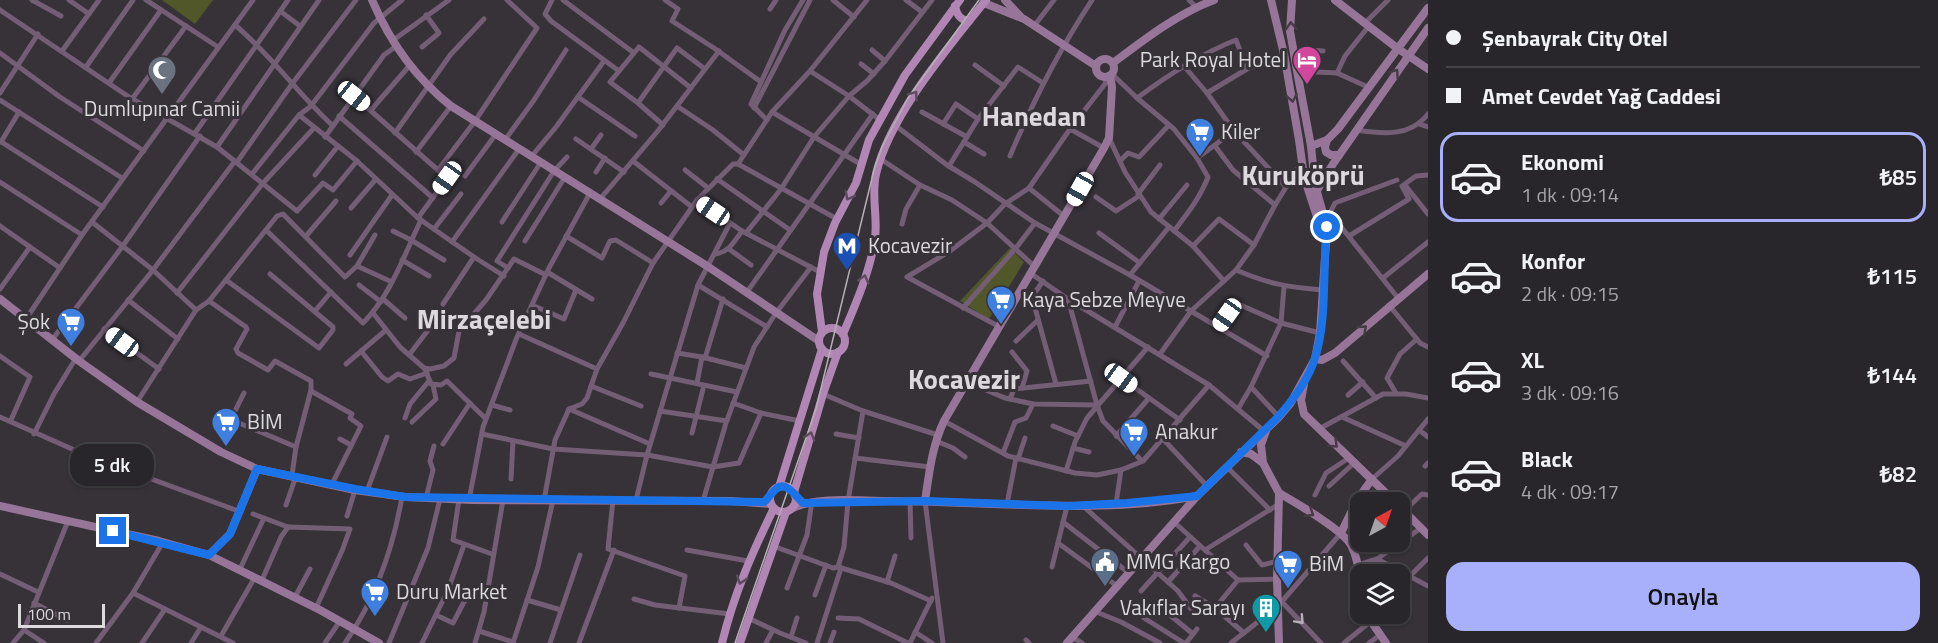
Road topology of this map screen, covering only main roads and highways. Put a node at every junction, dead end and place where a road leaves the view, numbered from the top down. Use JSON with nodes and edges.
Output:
{"nodes":[{"id":1,"x":372,"y":0,"type":"edge"},
{"id":2,"x":1005,"y":0,"type":"edge"},
{"id":3,"x":1214,"y":0,"type":"edge"},
{"id":4,"x":1271,"y":0,"type":"edge"},
{"id":5,"x":1292,"y":0,"type":"edge"},
{"id":6,"x":1335,"y":0,"type":"edge"},
{"id":7,"x":985,"y":1,"type":"edge"},
{"id":8,"x":958,"y":3,"type":"edge"},
{"id":9,"x":1347,"y":4,"type":"edge"},
{"id":10,"x":1428,"y":8,"type":"edge"},
{"id":11,"x":1024,"y":19,"type":"junction"},
{"id":12,"x":969,"y":21,"type":"junction"},
{"id":13,"x":1428,"y":28,"type":"edge"},
{"id":14,"x":1397,"y":48,"type":"junction"},
{"id":15,"x":1407,"y":55,"type":"junction"},
{"id":16,"x":1113,"y":63,"type":"junction"},
{"id":17,"x":1096,"y":66,"type":"junction"},
{"id":18,"x":1428,"y":69,"type":"edge"},
{"id":19,"x":1110,"y":76,"type":"junction"},
{"id":20,"x":1327,"y":140,"type":"junction"},
{"id":21,"x":1311,"y":146,"type":"junction"},
{"id":22,"x":1339,"y":155,"type":"junction"},
{"id":23,"x":1316,"y":192,"type":"junction"},
{"id":24,"x":1325,"y":241,"type":"junction"},
{"id":25,"x":1428,"y":274,"type":"edge"},
{"id":26,"x":1,"y":303,"type":"edge"},
{"id":27,"x":843,"y":334,"type":"junction"},
{"id":28,"x":821,"y":341,"type":"junction"},
{"id":29,"x":838,"y":352,"type":"junction"},
{"id":30,"x":1315,"y":359,"type":"junction"},
{"id":31,"x":1306,"y":378,"type":"junction"},
{"id":32,"x":1265,"y":430,"type":"junction"},
{"id":33,"x":1240,"y":452,"type":"junction"},
{"id":34,"x":1263,"y":463,"type":"junction"},
{"id":35,"x":257,"y":469,"type":"junction"},
{"id":36,"x":1372,"y":479,"type":"junction"},
{"id":37,"x":779,"y":487,"type":"junction"},
{"id":38,"x":1365,"y":492,"type":"edge"},
{"id":39,"x":1385,"y":492,"type":"edge"},
{"id":40,"x":1279,"y":493,"type":"junction"},
{"id":41,"x":794,"y":494,"type":"junction"},
{"id":42,"x":1197,"y":496,"type":"junction"},
{"id":43,"x":925,"y":501,"type":"junction"},
{"id":44,"x":770,"y":503,"type":"junction"},
{"id":45,"x":803,"y":503,"type":"junction"},
{"id":46,"x":0,"y":506,"type":"edge"},
{"id":47,"x":789,"y":510,"type":"junction"},
{"id":48,"x":1410,"y":517,"type":"edge"},
{"id":49,"x":1350,"y":518,"type":"edge"},
{"id":50,"x":1341,"y":533,"type":"junction"},
{"id":51,"x":1428,"y":535,"type":"edge"},
{"id":52,"x":209,"y":555,"type":"junction"},
{"id":53,"x":1357,"y":564,"type":"edge"},
{"id":54,"x":1374,"y":624,"type":"edge"},
{"id":55,"x":1070,"y":640,"type":"edge"},
{"id":56,"x":373,"y":642,"type":"edge"},
{"id":57,"x":722,"y":643,"type":"edge"},
{"id":58,"x":740,"y":643,"type":"edge"},
{"id":59,"x":1280,"y":643,"type":"edge"},
{"id":60,"x":1386,"y":643,"type":"edge"}],
"edges":[{"from":1,"to":28,"type":"main road"},
{"from":2,"to":11,"type":"main road"},
{"from":3,"to":16,"type":"main road"},
{"from":4,"to":24,"type":"main road","one_way":true},
{"from":21,"to":5,"type":"main road","one_way":true},
{"from":6,"to":9,"type":"main road"},
{"from":7,"to":11,"type":"main road"},
{"from":7,"to":12,"type":"main road"},
{"from":8,"to":12,"type":"main road"},
{"from":8,"to":28,"type":"main road","one_way":true},
{"from":9,"to":14,"type":"main road"},
{"from":10,"to":14,"type":"main road"},
{"from":11,"to":17,"type":"main road"},
{"from":27,"to":12,"type":"main road","one_way":true},
{"from":13,"to":15,"type":"main road"},
{"from":14,"to":15,"type":"main road"},
{"from":14,"to":20,"type":"main road"},
{"from":15,"to":18,"type":"main road"},
{"from":22,"to":15,"type":"main road","one_way":true},
{"from":16,"to":17,"type":"main road"},
{"from":16,"to":19,"type":"main road"},
{"from":17,"to":19,"type":"main road"},
{"from":19,"to":43,"type":"main road"},
{"from":20,"to":21,"type":"main road"},
{"from":20,"to":22,"type":"main road"},
{"from":21,"to":23,"type":"main road"},
{"from":22,"to":23,"type":"main road"},
{"from":23,"to":24,"type":"main road"},
{"from":24,"to":30,"type":"main road"},
{"from":30,"to":25,"type":"main road","one_way":true},
{"from":26,"to":35,"type":"main road"},
{"from":27,"to":28,"type":"main road"},
{"from":27,"to":29,"type":"main road"},
{"from":28,"to":29,"type":"main road"},
{"from":28,"to":37,"type":"main road"},
{"from":41,"to":29,"type":"main road","one_way":true},
{"from":30,"to":31,"type":"main road"},
{"from":31,"to":32,"type":"main road"},
{"from":31,"to":36,"type":"main road","one_way":true},
{"from":32,"to":33,"type":"main road"},
{"from":32,"to":34,"type":"main road"},
{"from":33,"to":34,"type":"main road"},
{"from":33,"to":42,"type":"main road"},
{"from":34,"to":40,"type":"main road"},
{"from":35,"to":44,"type":"main road"},
{"from":35,"to":52,"type":"main road"},
{"from":36,"to":38,"type":"main road"},
{"from":36,"to":39,"type":"main road"},
{"from":37,"to":41,"type":"main road"},
{"from":37,"to":44,"type":"main road"},
{"from":40,"to":50,"type":"main road","one_way":true},
{"from":40,"to":59,"type":"main road"},
{"from":41,"to":45,"type":"main road"},
{"from":41,"to":47,"type":"main road"},
{"from":42,"to":43,"type":"main road"},
{"from":42,"to":55,"type":"main road"},
{"from":43,"to":45,"type":"main road"},
{"from":44,"to":47,"type":"main road"},
{"from":44,"to":57,"type":"main road","one_way":true},
{"from":45,"to":47,"type":"main road"},
{"from":46,"to":52,"type":"main road"},
{"from":47,"to":58,"type":"main road"},
{"from":48,"to":51,"type":"main road"},
{"from":49,"to":50,"type":"main road"},
{"from":50,"to":53,"type":"main road"},
{"from":52,"to":56,"type":"main road"},
{"from":54,"to":60,"type":"main road"}]}
